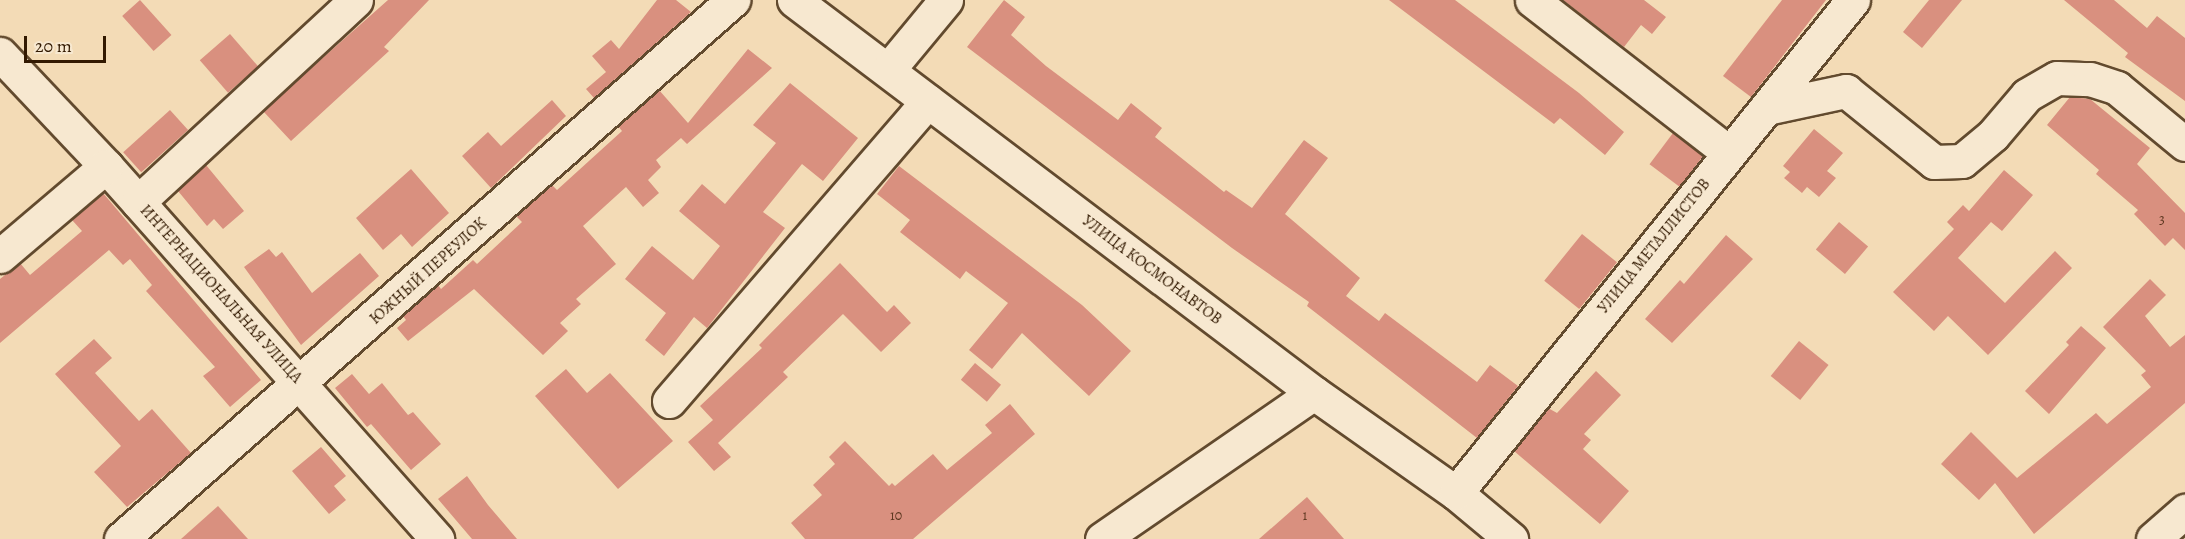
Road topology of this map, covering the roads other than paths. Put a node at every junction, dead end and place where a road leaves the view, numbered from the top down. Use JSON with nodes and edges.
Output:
{"nodes":[{"id":1,"x":356,"y":0,"type":"edge"},
{"id":2,"x":733,"y":0,"type":"edge"},
{"id":3,"x":794,"y":0,"type":"edge"},
{"id":4,"x":946,"y":0,"type":"edge"},
{"id":5,"x":1532,"y":0,"type":"edge"},
{"id":6,"x":1853,"y":0,"type":"edge"},
{"id":7,"x":0,"y":54,"type":"edge"},
{"id":8,"x":888,"y":70,"type":"junction"},
{"id":9,"x":928,"y":101,"type":"junction"},
{"id":10,"x":1766,"y":108,"type":"junction"},
{"id":11,"x":2185,"y":144,"type":"edge"},
{"id":12,"x":1729,"y":153,"type":"junction"},
{"id":13,"x":106,"y":166,"type":"junction"},
{"id":14,"x":138,"y":202,"type":"junction"},
{"id":15,"x":0,"y":256,"type":"edge"},
{"id":16,"x":301,"y":383,"type":"junction"},
{"id":17,"x":1314,"y":393,"type":"junction"},
{"id":18,"x":669,"y":401,"type":"dead end"},
{"id":19,"x":1456,"y":493,"type":"junction"},
{"id":20,"x":2185,"y":511,"type":"edge"},
{"id":21,"x":121,"y":539,"type":"edge"},
{"id":22,"x":437,"y":539,"type":"edge"},
{"id":23,"x":1102,"y":539,"type":"edge"},
{"id":24,"x":1511,"y":539,"type":"edge"},
{"id":25,"x":2153,"y":539,"type":"edge"}],
"edges":[{"from":1,"to":14,"type":"street"},
{"from":2,"to":16,"type":"street","name":"ЮЖНЫЙ ПЕРЕУЛОК"},
{"from":3,"to":8,"type":"street","name":"УЛИЦА КОСМОНАВТОВ"},
{"from":4,"to":8,"type":"street"},
{"from":5,"to":12,"type":"street"},
{"from":6,"to":10,"type":"street","name":"УЛИЦА МЕТАЛЛИСТОВ"},
{"from":7,"to":13,"type":"street","name":"ИНТЕРНАЦИОНАЛЬНАЯ УЛИЦА"},
{"from":8,"to":9,"type":"street","name":"УЛИЦА КОСМОНАВТОВ"},
{"from":9,"to":17,"type":"street","name":"УЛИЦА КОСМОНАВТОВ"},
{"from":9,"to":18,"type":"street"},
{"from":10,"to":11,"type":"street"},
{"from":10,"to":12,"type":"street","name":"УЛИЦА МЕТАЛЛИСТОВ"},
{"from":12,"to":19,"type":"street","name":"УЛИЦА МЕТАЛЛИСТОВ"},
{"from":13,"to":14,"type":"street","name":"ИНТЕРНАЦИОНАЛЬНАЯ УЛИЦА"},
{"from":13,"to":15,"type":"street"},
{"from":14,"to":16,"type":"street","name":"ИНТЕРНАЦИОНАЛЬНАЯ УЛИЦА"},
{"from":16,"to":21,"type":"street","name":"ЮЖНЫЙ ПЕРЕУЛОК"},
{"from":16,"to":22,"type":"street","name":"ИНТЕРНАЦИОНАЛЬНАЯ УЛИЦА"},
{"from":17,"to":19,"type":"street","name":"УЛИЦА КОСМОНАВТОВ"},
{"from":17,"to":23,"type":"street"},
{"from":19,"to":24,"type":"street","name":"УЛИЦА КОСМОНАВТОВ"},
{"from":20,"to":25,"type":"street"}]}
